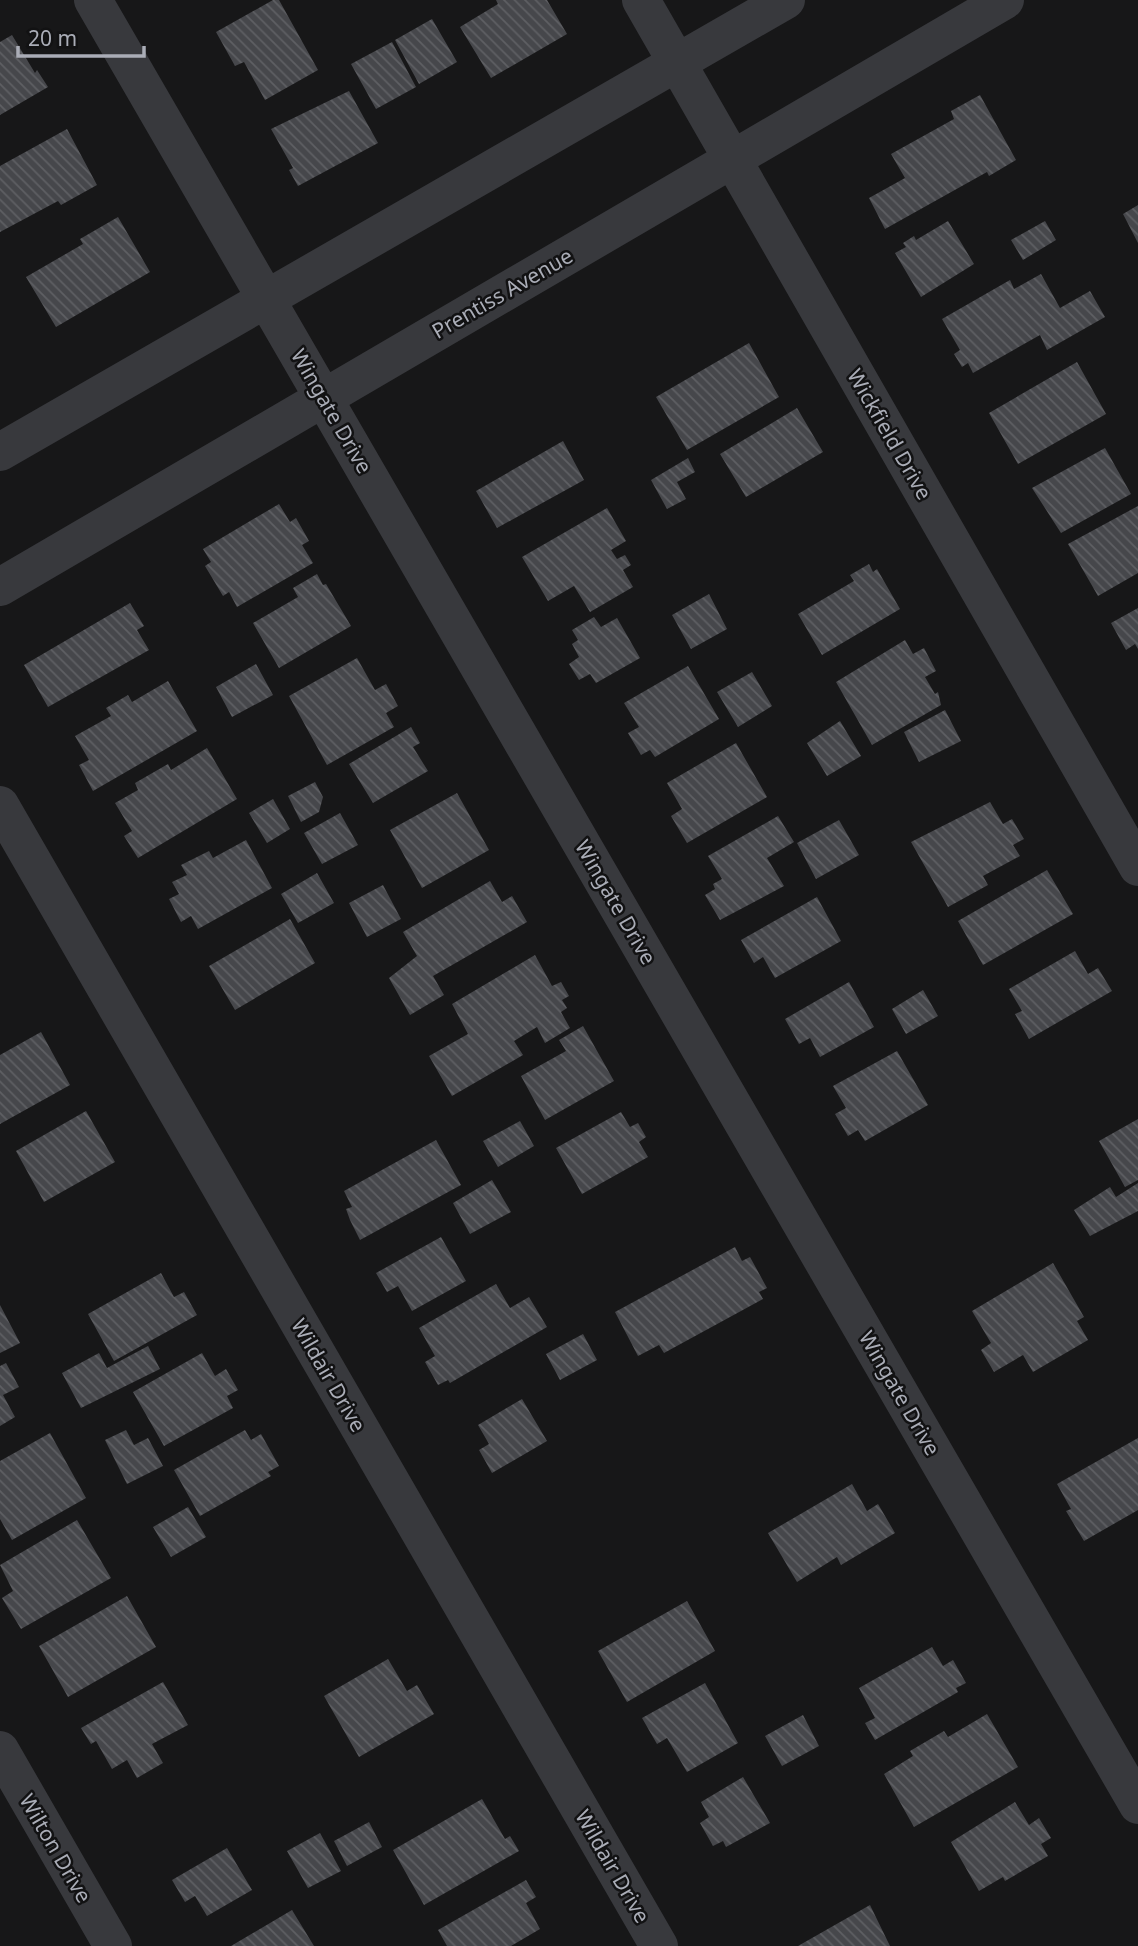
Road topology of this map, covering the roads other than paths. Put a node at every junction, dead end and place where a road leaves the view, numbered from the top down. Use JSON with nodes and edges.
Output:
{"nodes":[{"id":1,"x":93,"y":0,"type":"edge"},
{"id":2,"x":642,"y":0,"type":"edge"},
{"id":3,"x":786,"y":0,"type":"edge"},
{"id":4,"x":1005,"y":0,"type":"edge"},
{"id":5,"x":678,"y":63,"type":"junction"},
{"id":6,"x":733,"y":159,"type":"junction"},
{"id":7,"x":265,"y":298,"type":"junction"},
{"id":8,"x":324,"y":397,"type":"junction"},
{"id":9,"x":0,"y":452,"type":"edge"},
{"id":10,"x":0,"y":587,"type":"edge"},
{"id":11,"x":0,"y":805,"type":"edge"},
{"id":12,"x":1138,"y":867,"type":"edge"},
{"id":13,"x":0,"y":1751,"type":"edge"},
{"id":14,"x":1138,"y":1805,"type":"edge"},
{"id":15,"x":113,"y":1946,"type":"edge"},
{"id":16,"x":659,"y":1946,"type":"edge"}],
"edges":[{"from":1,"to":7,"type":"street","name":"Wingate Drive"},
{"from":2,"to":5,"type":"street","name":"Wickfield Drive"},
{"from":3,"to":5,"type":"street"},
{"from":4,"to":6,"type":"street","name":"Prentiss Avenue"},
{"from":5,"to":6,"type":"street","name":"Wickfield Drive"},
{"from":5,"to":7,"type":"street"},
{"from":6,"to":8,"type":"street","name":"Prentiss Avenue"},
{"from":6,"to":12,"type":"street","name":"Wickfield Drive"},
{"from":7,"to":8,"type":"street","name":"Wingate Drive"},
{"from":7,"to":9,"type":"street"},
{"from":8,"to":10,"type":"street","name":"Prentiss Avenue"},
{"from":8,"to":14,"type":"street","name":"Wingate Drive"},
{"from":11,"to":16,"type":"street","name":"Wildair Drive"},
{"from":13,"to":15,"type":"street","name":"Wilton Drive"}]}
